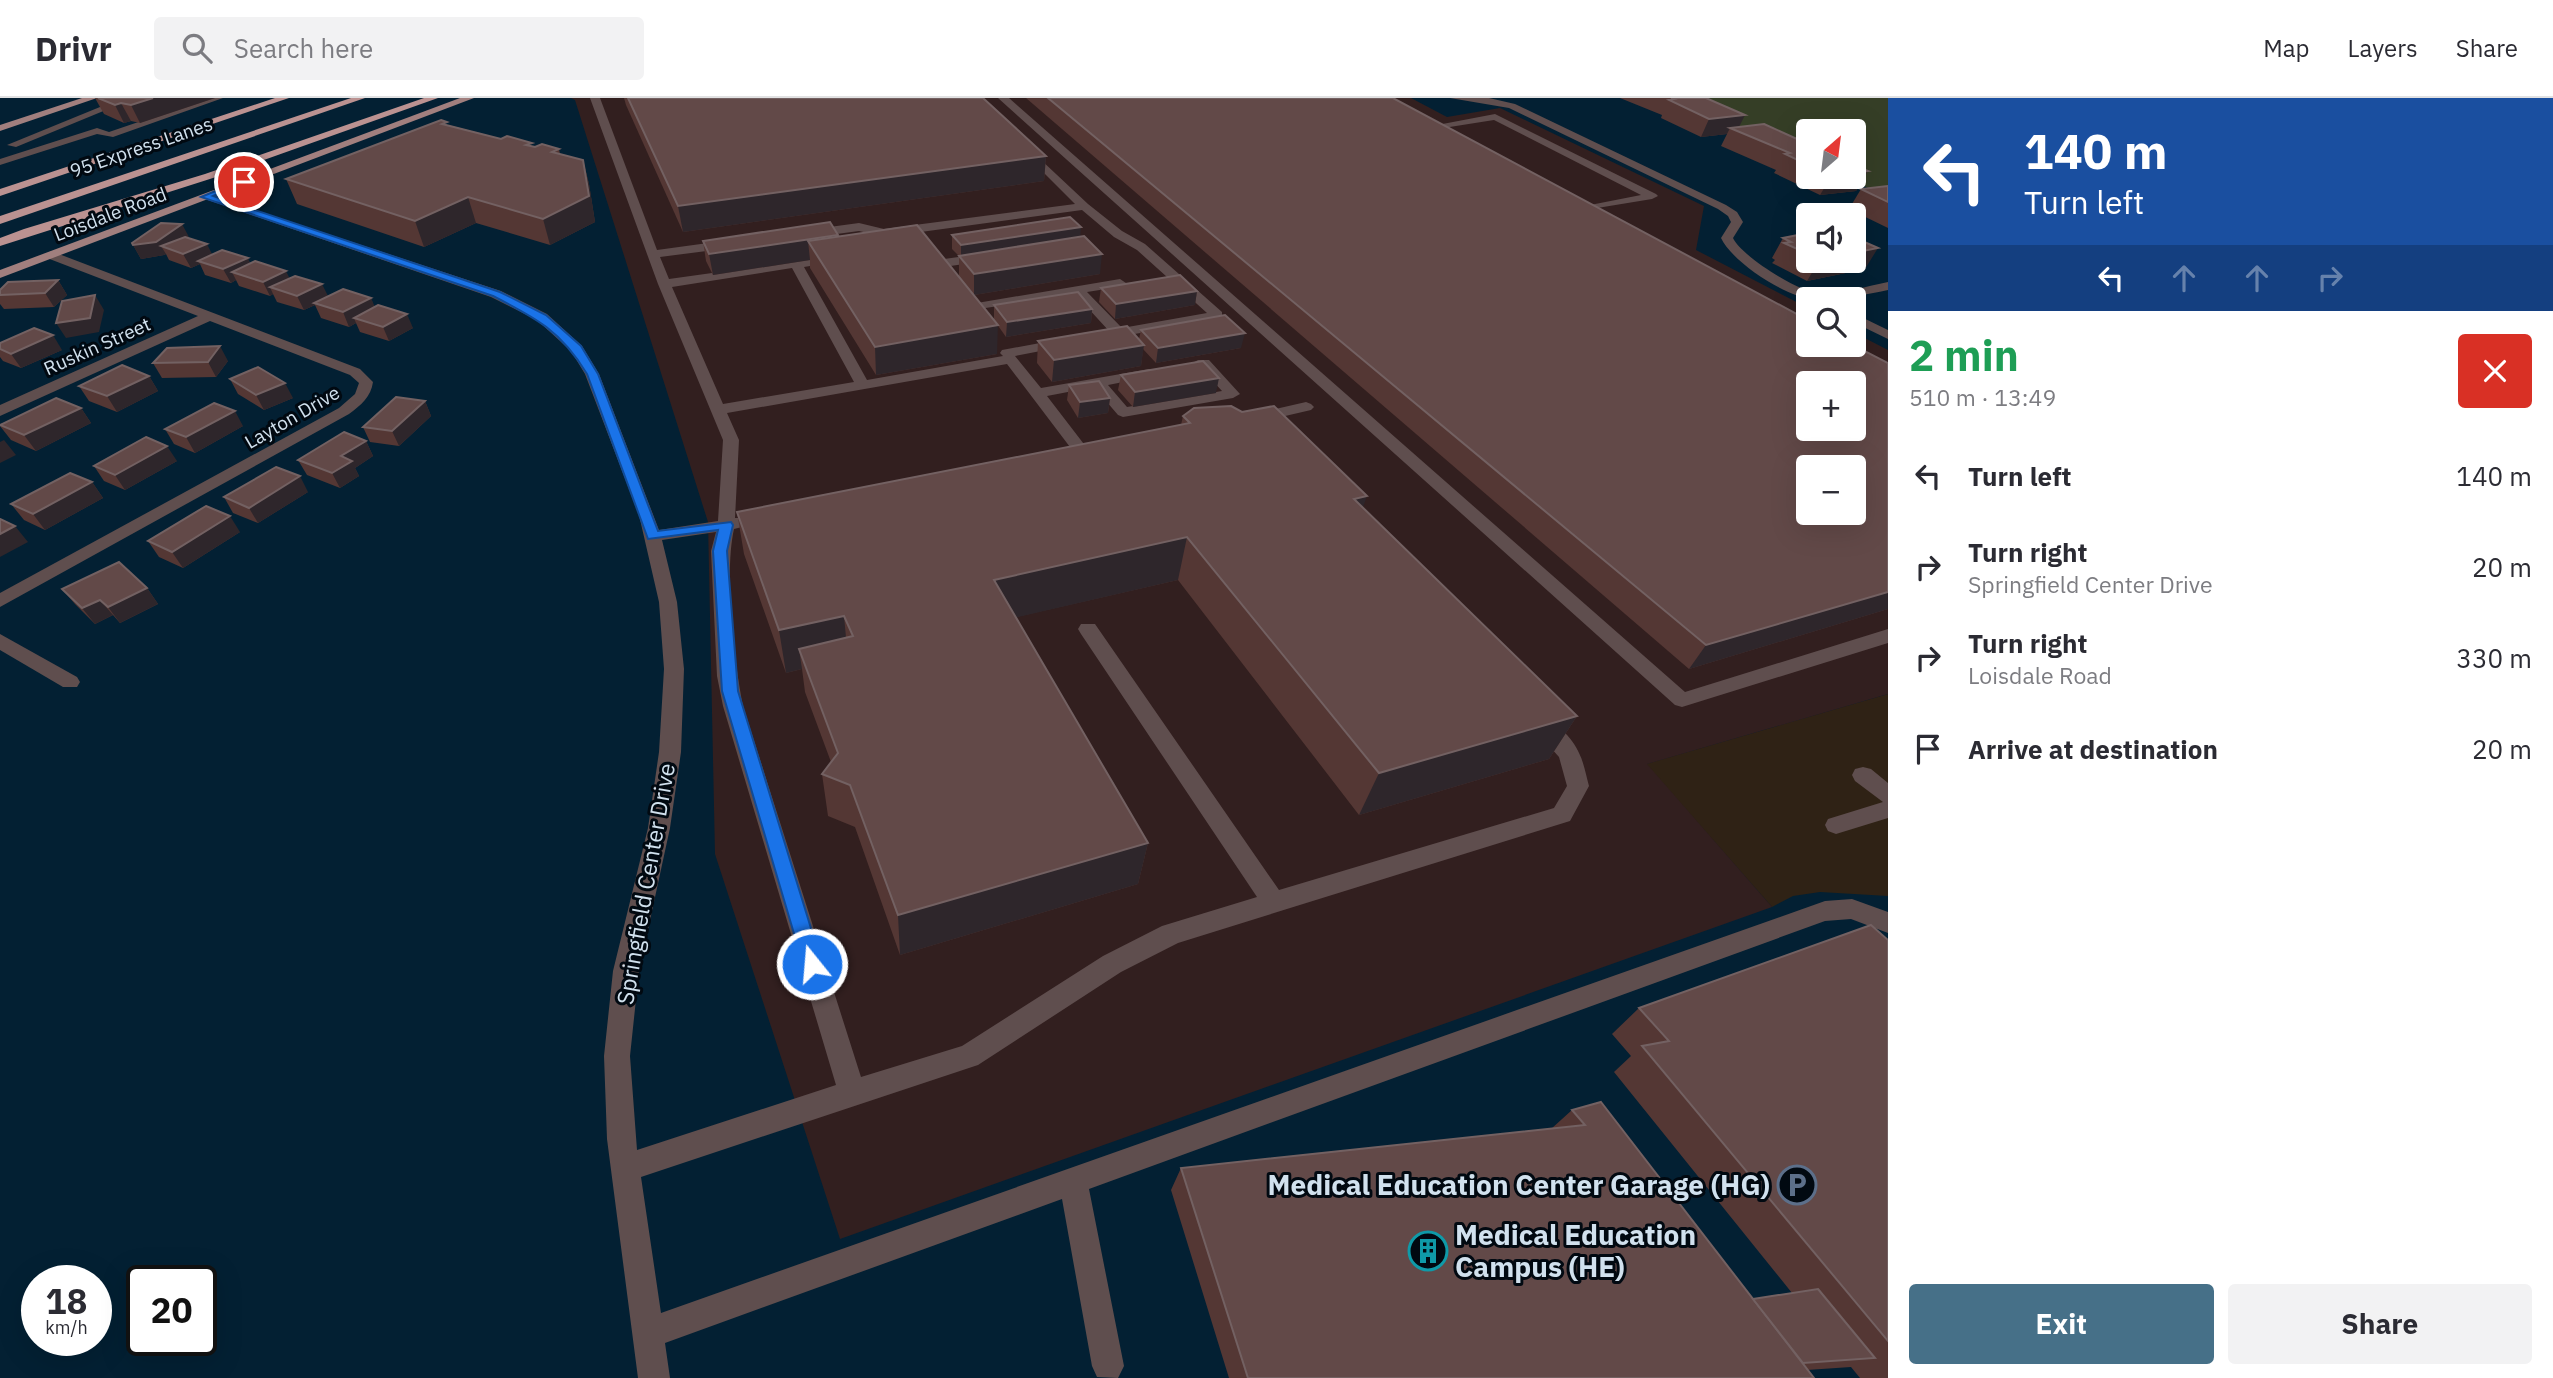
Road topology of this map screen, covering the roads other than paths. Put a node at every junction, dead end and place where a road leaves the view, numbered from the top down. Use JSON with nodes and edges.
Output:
{"nodes":[{"id":1,"x":64,"y":98,"type":"edge"},
{"id":2,"x":92,"y":98,"type":"edge"},
{"id":3,"x":130,"y":98,"type":"edge"},
{"id":4,"x":218,"y":98,"type":"edge"},
{"id":5,"x":284,"y":98,"type":"edge"},
{"id":6,"x":334,"y":98,"type":"edge"},
{"id":7,"x":360,"y":98,"type":"edge"},
{"id":8,"x":399,"y":98,"type":"edge"},
{"id":9,"x":433,"y":98,"type":"edge"},
{"id":10,"x":469,"y":98,"type":"edge"},
{"id":11,"x":594,"y":98,"type":"edge"},
{"id":12,"x":1003,"y":98,"type":"edge"},
{"id":13,"x":1455,"y":98,"type":"edge"},
{"id":14,"x":0,"y":118,"type":"edge"},
{"id":15,"x":68,"y":122,"type":"junction"},
{"id":16,"x":0,"y":128,"type":"edge"},
{"id":17,"x":97,"y":131,"type":"junction"},
{"id":18,"x":1461,"y":139,"type":"edge"},
{"id":19,"x":1019,"y":143,"type":"edge"},
{"id":20,"x":0,"y":150,"type":"edge"},
{"id":21,"x":0,"y":162,"type":"edge"},
{"id":22,"x":0,"y":192,"type":"edge"},
{"id":23,"x":205,"y":197,"type":"junction"},
{"id":24,"x":1084,"y":206,"type":"junction"},
{"id":25,"x":1602,"y":215,"type":"edge"},
{"id":26,"x":0,"y":218,"type":"edge"},
{"id":27,"x":833,"y":230,"type":"junction"},
{"id":28,"x":28,"y":232,"type":"junction"},
{"id":29,"x":792,"y":236,"type":"edge"},
{"id":30,"x":750,"y":241,"type":"edge"},
{"id":31,"x":0,"y":243,"type":"edge"},
{"id":32,"x":653,"y":254,"type":"junction"},
{"id":33,"x":1003,"y":254,"type":"edge"},
{"id":34,"x":51,"y":255,"type":"junction"},
{"id":35,"x":796,"y":264,"type":"junction"},
{"id":36,"x":937,"y":265,"type":"edge"},
{"id":37,"x":0,"y":274,"type":"edge"},
{"id":38,"x":1120,"y":283,"type":"edge"},
{"id":39,"x":664,"y":284,"type":"junction"},
{"id":40,"x":1888,"y":286,"type":"edge"},
{"id":41,"x":1796,"y":288,"type":"edge"},
{"id":42,"x":1078,"y":290,"type":"junction"},
{"id":43,"x":1866,"y":295,"type":"edge"},
{"id":44,"x":970,"y":307,"type":"edge"},
{"id":45,"x":210,"y":316,"type":"junction"},
{"id":46,"x":1866,"y":324,"type":"edge"},
{"id":47,"x":1119,"y":332,"type":"junction"},
{"id":48,"x":1888,"y":335,"type":"edge"},
{"id":49,"x":1006,"y":352,"type":"junction"},
{"id":50,"x":1098,"y":382,"type":"junction"},
{"id":51,"x":863,"y":385,"type":"junction"},
{"id":52,"x":1037,"y":393,"type":"junction"},
{"id":53,"x":1306,"y":407,"type":"dead end"},
{"id":54,"x":717,"y":410,"type":"junction"},
{"id":55,"x":0,"y":411,"type":"edge"},
{"id":56,"x":1276,"y":437,"type":"edge"},
{"id":57,"x":1082,"y":452,"type":"edge"},
{"id":58,"x":754,"y":519,"type":"edge"},
{"id":59,"x":726,"y":525,"type":"junction"},
{"id":60,"x":653,"y":536,"type":"junction"},
{"id":61,"x":0,"y":601,"type":"edge"},
{"id":62,"x":1088,"y":629,"type":"dead end"},
{"id":63,"x":1888,"y":636,"type":"edge"},
{"id":64,"x":0,"y":640,"type":"edge"},
{"id":65,"x":70,"y":682,"type":"dead end"},
{"id":66,"x":1523,"y":706,"type":"edge"},
{"id":67,"x":1863,"y":775,"type":"dead end"},
{"id":68,"x":1888,"y":795,"type":"edge"},
{"id":69,"x":1888,"y":809,"type":"edge"},
{"id":70,"x":1836,"y":825,"type":"dead end"},
{"id":71,"x":1274,"y":902,"type":"junction"},
{"id":72,"x":1883,"y":917,"type":"edge"},
{"id":73,"x":852,"y":1093,"type":"junction"},
{"id":74,"x":625,"y":1168,"type":"junction"},
{"id":75,"x":1073,"y":1181,"type":"junction"},
{"id":76,"x":648,"y":1333,"type":"junction"},
{"id":77,"x":1108,"y":1366,"type":"dead end"},
{"id":78,"x":654,"y":1378,"type":"edge"}],
"edges":[{"from":1,"to":14,"type":"main road"},
{"from":2,"to":16,"type":"main road"},
{"from":3,"to":15,"type":"street"},
{"from":4,"to":17,"type":"street"},
{"from":5,"to":22,"type":"highway"},
{"from":6,"to":26,"type":"highway","name":"95 Express Lanes"},
{"from":7,"to":26,"type":"highway"},
{"from":8,"to":28,"type":"highway"},
{"from":9,"to":28,"type":"highway"},
{"from":10,"to":23,"type":"main road","name":"Loisdale Road"},
{"from":11,"to":32,"type":"street"},
{"from":12,"to":63,"type":"street"},
{"from":13,"to":41,"type":"street"},
{"from":15,"to":17,"type":"street"},
{"from":15,"to":20,"type":"street"},
{"from":17,"to":21,"type":"street"},
{"from":18,"to":25,"type":"street"},
{"from":19,"to":24,"type":"street"},
{"from":23,"to":34,"type":"main road","name":"Loisdale Road"},
{"from":23,"to":60,"type":"street","name":"Springfield Center Drive"},
{"from":24,"to":27,"type":"street"},
{"from":24,"to":47,"type":"street"},
{"from":27,"to":29,"type":"street"},
{"from":27,"to":35,"type":"street"},
{"from":28,"to":31,"type":"highway"},
{"from":30,"to":32,"type":"street"},
{"from":32,"to":39,"type":"street"},
{"from":33,"to":36,"type":"street"},
{"from":34,"to":37,"type":"main road","name":"Loisdale Road"},
{"from":34,"to":45,"type":"street","name":"Layton Drive"},
{"from":35,"to":39,"type":"street"},
{"from":35,"to":51,"type":"street"},
{"from":38,"to":42,"type":"street"},
{"from":39,"to":54,"type":"street"},
{"from":40,"to":43,"type":"street"},
{"from":42,"to":44,"type":"street"},
{"from":42,"to":47,"type":"street"},
{"from":45,"to":55,"type":"street","name":"Ruskin Street"},
{"from":45,"to":61,"type":"street","name":"Layton Drive"},
{"from":46,"to":48,"type":"street"},
{"from":47,"to":49,"type":"street"},
{"from":49,"to":51,"type":"street"},
{"from":49,"to":52,"type":"street"},
{"from":50,"to":50,"type":"street"},
{"from":50,"to":52,"type":"street"},
{"from":51,"to":54,"type":"street"},
{"from":52,"to":57,"type":"street"},
{"from":53,"to":56,"type":"street"},
{"from":54,"to":59,"type":"street"},
{"from":58,"to":59,"type":"street"},
{"from":59,"to":60,"type":"street"},
{"from":59,"to":73,"type":"street"},
{"from":60,"to":74,"type":"street","name":"Springfield Center Drive"},
{"from":62,"to":71,"type":"street"},
{"from":64,"to":65,"type":"street"},
{"from":66,"to":71,"type":"street"},
{"from":67,"to":68,"type":"street"},
{"from":69,"to":70,"type":"street"},
{"from":71,"to":73,"type":"street"},
{"from":72,"to":75,"type":"street"},
{"from":73,"to":74,"type":"street"},
{"from":74,"to":76,"type":"street","name":"Springfield Center Drive"},
{"from":75,"to":76,"type":"street"},
{"from":75,"to":77,"type":"street"},
{"from":76,"to":78,"type":"street","name":"Springfield Center Drive"}]}
